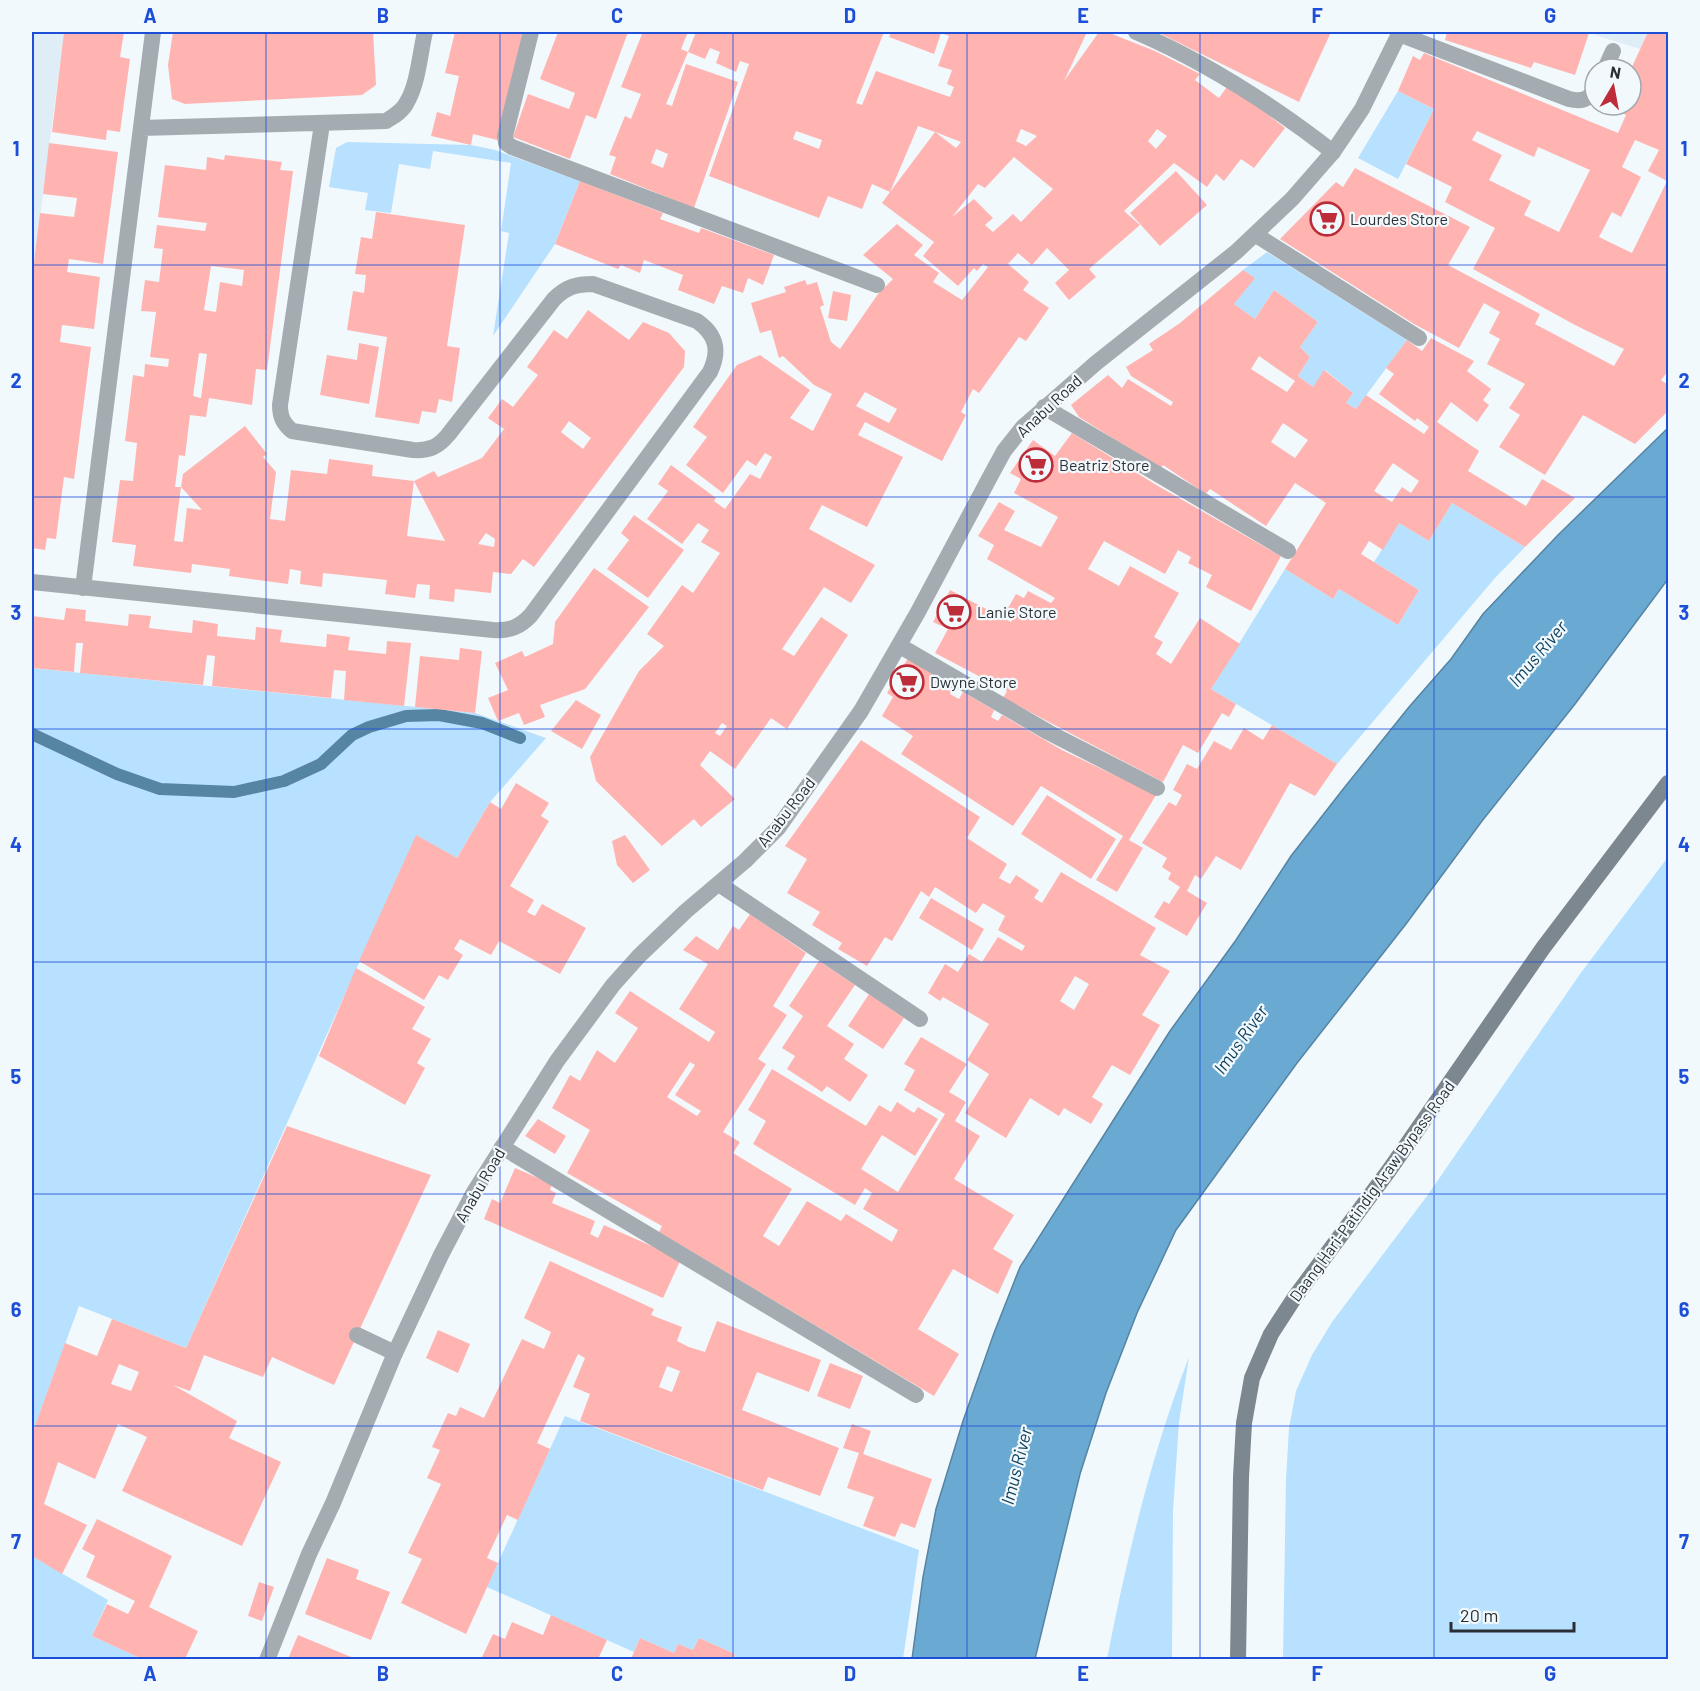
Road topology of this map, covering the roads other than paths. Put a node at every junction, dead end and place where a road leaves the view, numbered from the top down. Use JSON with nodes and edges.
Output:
{"nodes":[{"id":1,"x":153,"y":32,"type":"edge"},
{"id":2,"x":425,"y":32,"type":"edge"},
{"id":3,"x":531,"y":32,"type":"edge"},
{"id":4,"x":1136,"y":32,"type":"edge"},
{"id":5,"x":1400,"y":33,"type":"edge"},
{"id":6,"x":1613,"y":51,"type":"dead end"},
{"id":7,"x":1610,"y":57,"type":"edge"},
{"id":8,"x":1583,"y":100,"type":"edge"},
{"id":9,"x":322,"y":124,"type":"junction"},
{"id":10,"x":141,"y":128,"type":"junction"},
{"id":11,"x":1333,"y":152,"type":"junction"},
{"id":12,"x":1256,"y":235,"type":"junction"},
{"id":13,"x":877,"y":285,"type":"dead end"},
{"id":14,"x":1419,"y":338,"type":"dead end"},
{"id":15,"x":1044,"y":407,"type":"junction"},
{"id":16,"x":1288,"y":551,"type":"dead end"},
{"id":17,"x":32,"y":582,"type":"edge"},
{"id":18,"x":83,"y":588,"type":"junction"},
{"id":19,"x":900,"y":646,"type":"junction"},
{"id":20,"x":1668,"y":783,"type":"edge"},
{"id":21,"x":1157,"y":788,"type":"dead end"},
{"id":22,"x":719,"y":884,"type":"junction"},
{"id":23,"x":920,"y":1019,"type":"dead end"},
{"id":24,"x":502,"y":1147,"type":"junction"},
{"id":25,"x":357,"y":1335,"type":"dead end"},
{"id":26,"x":395,"y":1353,"type":"junction"},
{"id":27,"x":916,"y":1395,"type":"dead end"},
{"id":28,"x":267,"y":1659,"type":"edge"},
{"id":29,"x":1238,"y":1659,"type":"edge"}],
"edges":[{"from":1,"to":10,"type":"street"},
{"from":2,"to":9,"type":"street"},
{"from":3,"to":13,"type":"street"},
{"from":4,"to":11,"type":"street"},
{"from":5,"to":8,"type":"street"},
{"from":5,"to":11,"type":"street","name":"Anabu Road"},
{"from":6,"to":7,"type":"street"},
{"from":9,"to":10,"type":"street"},
{"from":9,"to":18,"type":"street"},
{"from":10,"to":18,"type":"street"},
{"from":11,"to":12,"type":"street","name":"Anabu Road"},
{"from":12,"to":14,"type":"street"},
{"from":12,"to":15,"type":"street","name":"Anabu Road"},
{"from":15,"to":16,"type":"street"},
{"from":15,"to":19,"type":"street","name":"Anabu Road"},
{"from":17,"to":18,"type":"street"},
{"from":19,"to":21,"type":"street"},
{"from":19,"to":22,"type":"street","name":"Anabu Road"},
{"from":20,"to":29,"type":"main road","name":"Daang Hari-Patindig Araw Bypass Road"},
{"from":22,"to":23,"type":"street"},
{"from":22,"to":24,"type":"street","name":"Anabu Road"},
{"from":24,"to":26,"type":"street","name":"Anabu Road"},
{"from":24,"to":27,"type":"street"},
{"from":25,"to":26,"type":"street"},
{"from":26,"to":28,"type":"street","name":"Anabu Road"}]}
